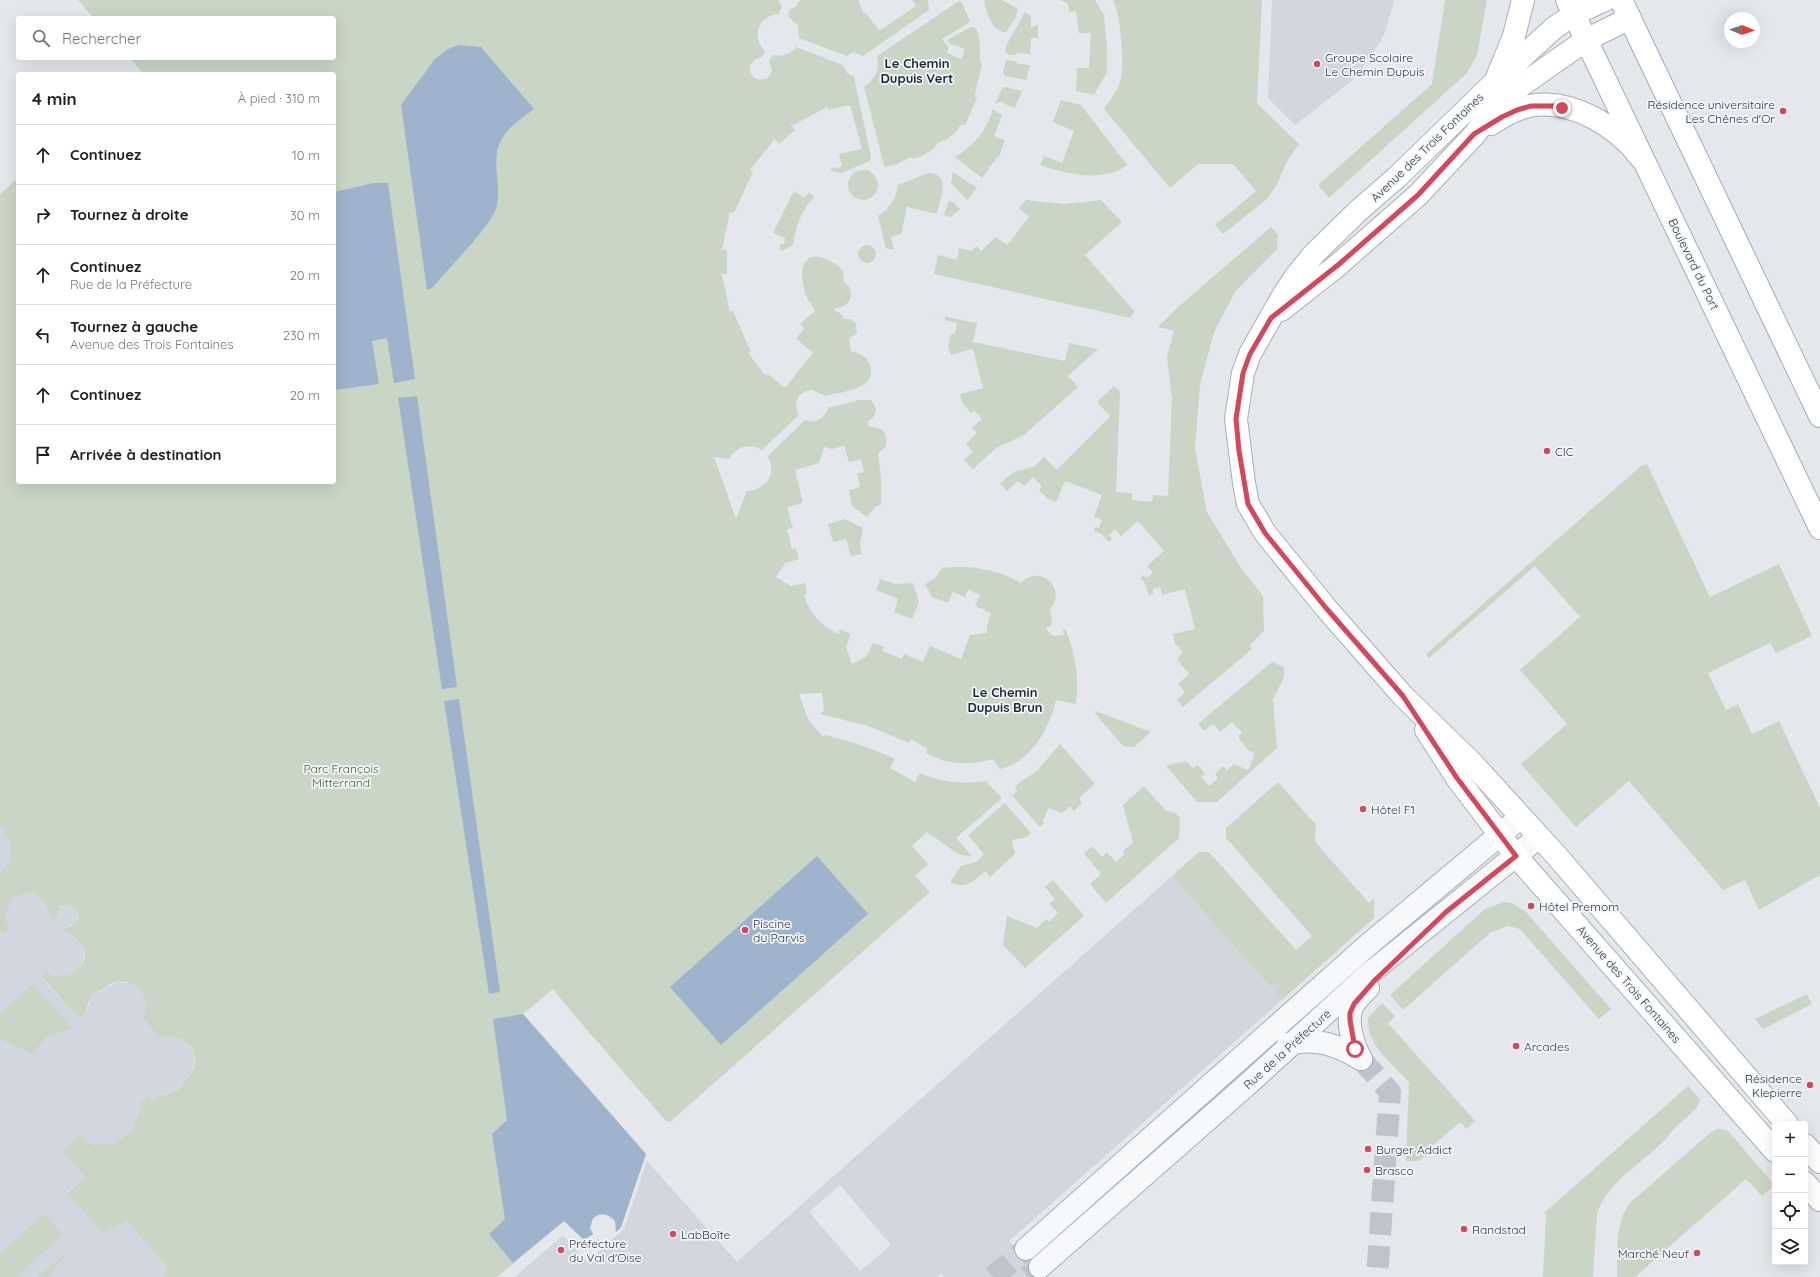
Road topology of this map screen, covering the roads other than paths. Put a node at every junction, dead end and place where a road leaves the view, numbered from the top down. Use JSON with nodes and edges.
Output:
{"nodes":[{"id":1,"x":1523,"y":0,"type":"edge"},
{"id":2,"x":1605,"y":0,"type":"edge"},
{"id":3,"x":1571,"y":7,"type":"edge"},
{"id":4,"x":1625,"y":9,"type":"edge"},
{"id":5,"x":1586,"y":40,"type":"junction"},
{"id":6,"x":1495,"y":82,"type":"junction"},
{"id":7,"x":1474,"y":134,"type":"junction"},
{"id":8,"x":1647,"y":166,"type":"junction"},
{"id":9,"x":1271,"y":318,"type":"junction"},
{"id":10,"x":1820,"y":416,"type":"edge"},
{"id":11,"x":1820,"y":528,"type":"edge"},
{"id":12,"x":1403,"y":696,"type":"junction"},
{"id":13,"x":1521,"y":817,"type":"junction"},
{"id":14,"x":1500,"y":835,"type":"junction"},
{"id":15,"x":1540,"y":837,"type":"junction"},
{"id":16,"x":1516,"y":856,"type":"junction"},
{"id":17,"x":1446,"y":912,"type":"junction"},
{"id":18,"x":1294,"y":1043,"type":"junction"},
{"id":19,"x":1226,"y":1070,"type":"junction"},
{"id":20,"x":1784,"y":1121,"type":"edge"},
{"id":21,"x":1772,"y":1148,"type":"edge"},
{"id":22,"x":1808,"y":1148,"type":"edge"},
{"id":23,"x":1820,"y":1162,"type":"edge"},
{"id":24,"x":1808,"y":1186,"type":"edge"},
{"id":25,"x":1820,"y":1200,"type":"edge"},
{"id":26,"x":1026,"y":1249,"type":"tunnel mouth"},
{"id":27,"x":1040,"y":1267,"type":"tunnel mouth"}],
"edges":[{"from":1,"to":6,"type":"street"},
{"from":2,"to":3,"type":"street","name":"Avenue des Trois Fontaines"},
{"from":3,"to":5,"type":"street","name":"Boulevard du Port"},
{"from":3,"to":6,"type":"street","name":"Avenue des Trois Fontaines"},
{"from":4,"to":5,"type":"street","name":"Avenue des Trois Fontaines"},
{"from":4,"to":10,"type":"street"},
{"from":5,"to":7,"type":"street","name":"Avenue des Trois Fontaines"},
{"from":5,"to":8,"type":"street","name":"Boulevard du Port"},
{"from":6,"to":9,"type":"street","name":"Avenue des Trois Fontaines"},
{"from":7,"to":8,"type":"street"},
{"from":7,"to":9,"type":"street","name":"Avenue des Trois Fontaines"},
{"from":8,"to":11,"type":"street","name":"Boulevard du Port"},
{"from":9,"to":12,"type":"street","name":"Avenue des Trois Fontaines"},
{"from":12,"to":13,"type":"street","name":"Avenue des Trois Fontaines"},
{"from":12,"to":14,"type":"street","name":"Avenue des Trois Fontaines"},
{"from":13,"to":14,"type":"street","name":"Rue de la Préfecture"},
{"from":13,"to":15,"type":"street","name":"Avenue des Trois Fontaines"},
{"from":14,"to":16,"type":"street","name":"Avenue des Trois Fontaines"},
{"from":14,"to":19,"type":"street","name":"Rue de la Préfecture"},
{"from":15,"to":16,"type":"street","name":"Rue de la Préfecture"},
{"from":15,"to":20,"type":"street","name":"Avenue des Trois Fontaines"},
{"from":16,"to":17,"type":"street","name":"Rue de la Préfecture"},
{"from":16,"to":21,"type":"street","name":"Avenue des Trois Fontaines"},
{"from":17,"to":18,"type":"street","name":"Rue de la Préfecture"},
{"from":17,"to":18,"type":"street"},
{"from":18,"to":19,"type":"street"},
{"from":18,"to":27,"type":"street","name":"Rue de la Préfecture"},
{"from":19,"to":26,"type":"street","name":"Rue de la Préfecture"},
{"from":22,"to":23,"type":"street"},
{"from":24,"to":25,"type":"street"}]}
